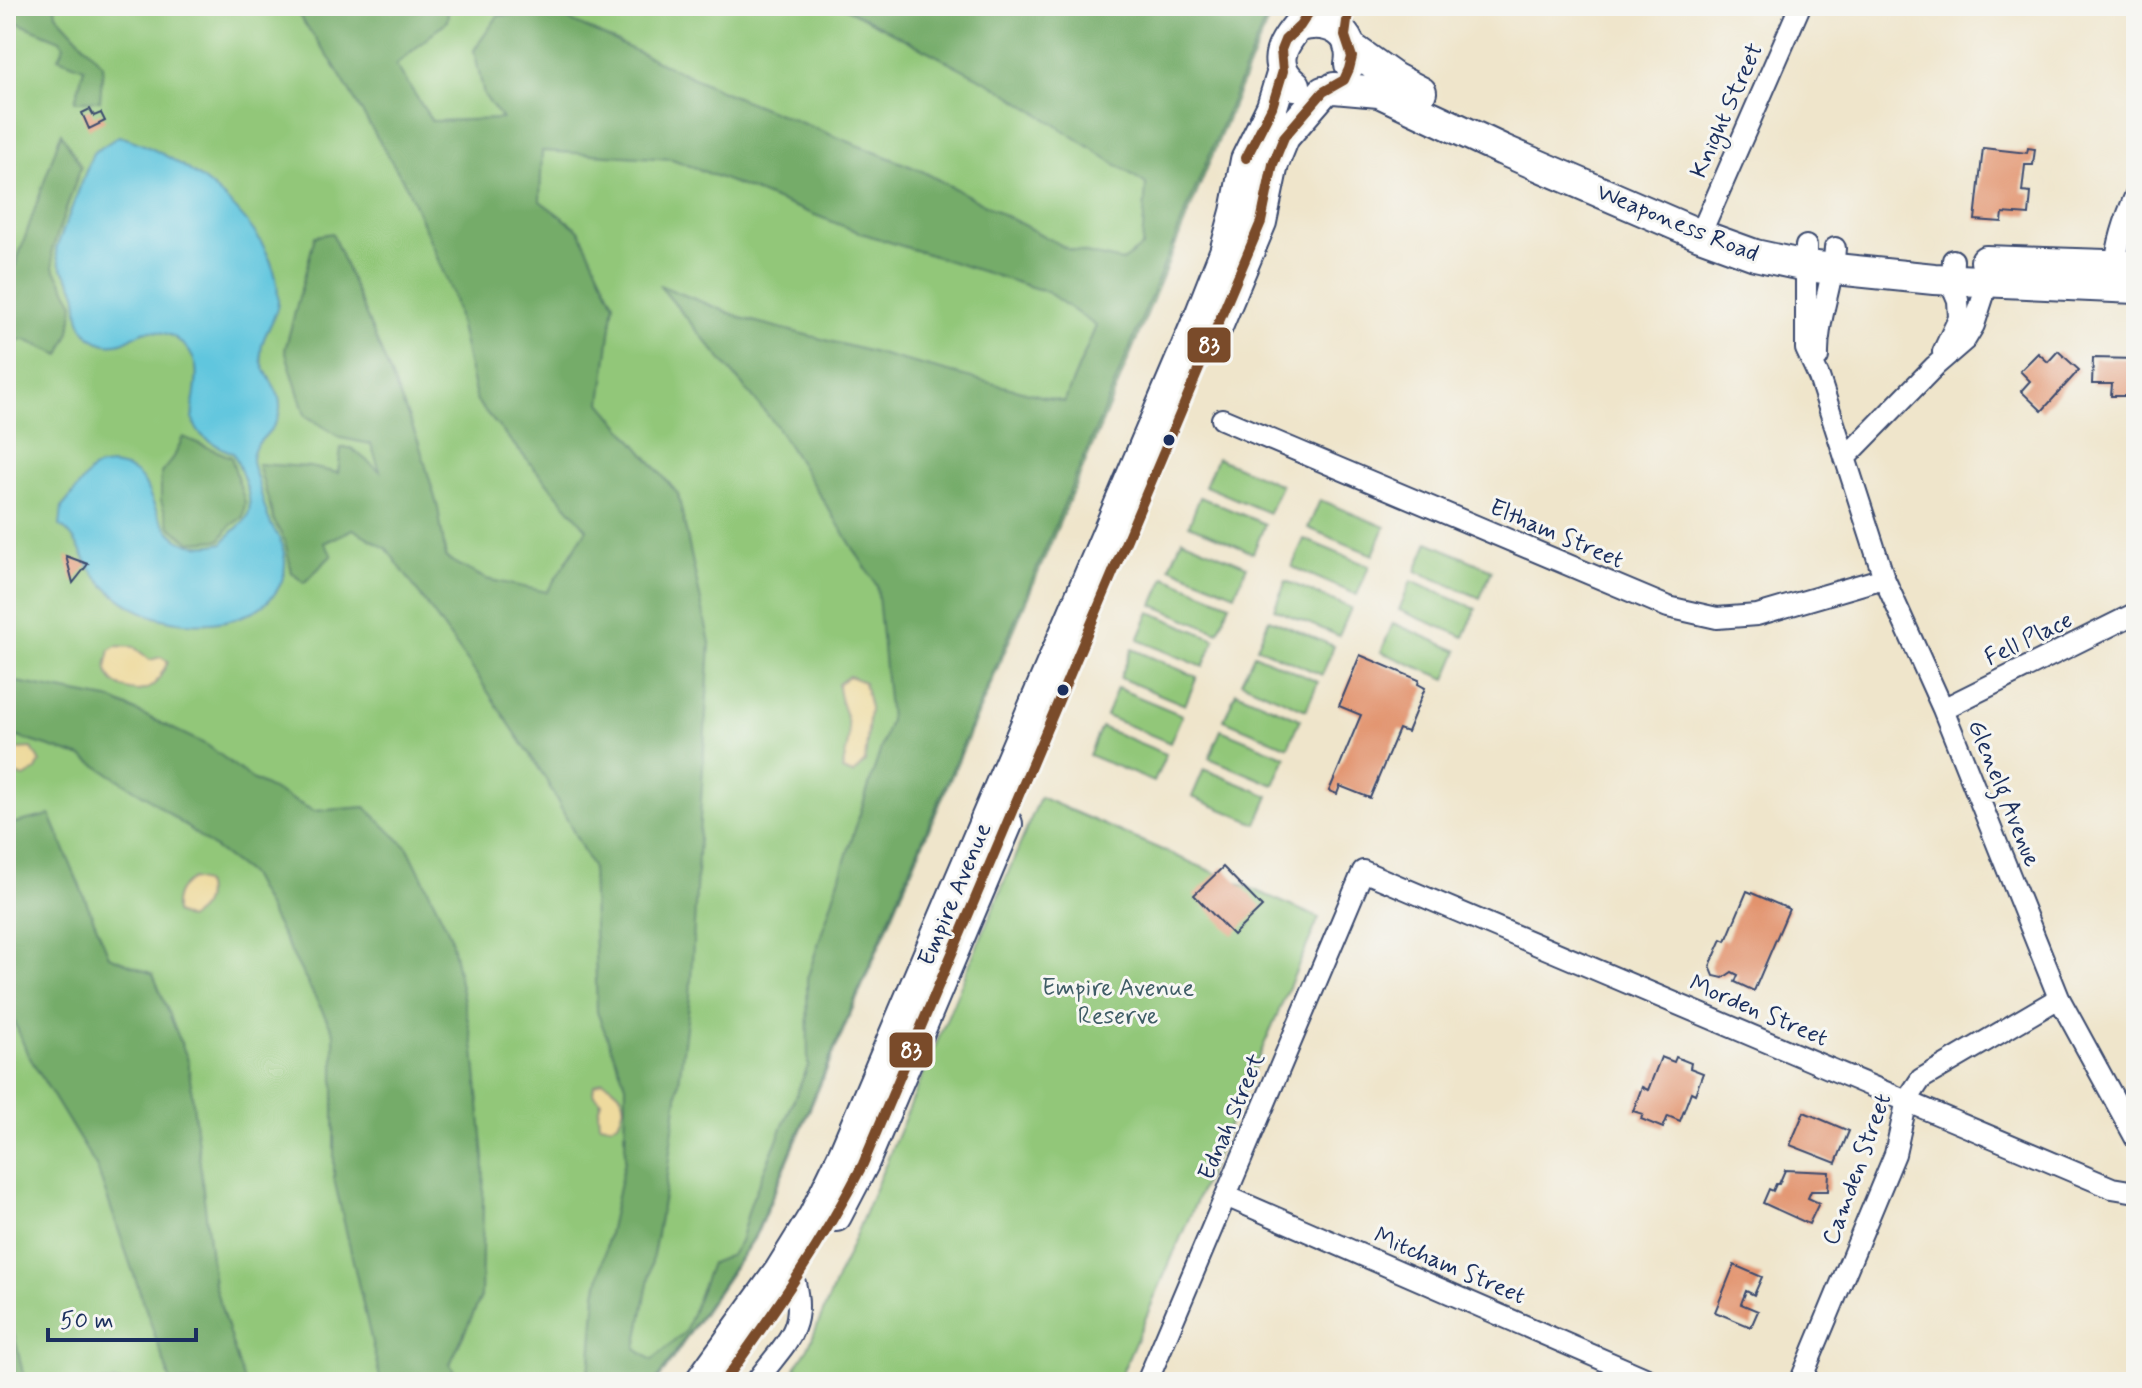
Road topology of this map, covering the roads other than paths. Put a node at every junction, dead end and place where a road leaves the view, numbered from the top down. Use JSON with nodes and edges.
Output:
{"nodes":[{"id":1,"x":1349,"y":6,"type":"edge"},
{"id":2,"x":1800,"y":6,"type":"edge"},
{"id":3,"x":1307,"y":16,"type":"edge"},
{"id":4,"x":1347,"y":41,"type":"junction"},
{"id":5,"x":1283,"y":71,"type":"junction"},
{"id":6,"x":1329,"y":90,"type":"junction"},
{"id":7,"x":2136,"y":194,"type":"edge"},
{"id":8,"x":1703,"y":227,"type":"junction"},
{"id":9,"x":1820,"y":257,"type":"junction"},
{"id":10,"x":1952,"y":270,"type":"junction"},
{"id":11,"x":1987,"y":271,"type":"junction"},
{"id":12,"x":2126,"y":276,"type":"edge"},
{"id":13,"x":1935,"y":366,"type":"junction"},
{"id":14,"x":1819,"y":377,"type":"junction"},
{"id":15,"x":1222,"y":419,"type":"dead end"},
{"id":16,"x":1845,"y":458,"type":"junction"},
{"id":17,"x":1884,"y":578,"type":"junction"},
{"id":18,"x":2136,"y":613,"type":"edge"},
{"id":19,"x":1943,"y":709,"type":"junction"},
{"id":20,"x":1363,"y":871,"type":"joint"},
{"id":21,"x":2059,"y":998,"type":"junction"},
{"id":22,"x":1907,"y":1100,"type":"junction"},
{"id":23,"x":2136,"y":1139,"type":"edge"},
{"id":24,"x":2136,"y":1192,"type":"edge"},
{"id":25,"x":1226,"y":1196,"type":"junction"},
{"id":26,"x":795,"y":1283,"type":"junction"},
{"id":27,"x":700,"y":1382,"type":"edge"},
{"id":28,"x":724,"y":1382,"type":"edge"},
{"id":29,"x":756,"y":1382,"type":"edge"},
{"id":30,"x":1147,"y":1382,"type":"edge"},
{"id":31,"x":1654,"y":1382,"type":"edge"},
{"id":32,"x":1800,"y":1382,"type":"edge"}],
"edges":[{"from":1,"to":4,"type":"main road","name":"Empire Avenue"},
{"from":2,"to":8,"type":"street","name":"Knight Street"},
{"from":3,"to":4,"type":"main road","name":"Empire Avenue"},
{"from":3,"to":5,"type":"main road","name":"Empire Avenue"},
{"from":4,"to":6,"type":"main road","name":"Empire Avenue"},
{"from":4,"to":8,"type":"main road","name":"Weaponess Road"},
{"from":5,"to":6,"type":"main road"},
{"from":5,"to":27,"type":"main road","name":"Empire Avenue"},
{"from":6,"to":8,"type":"main road","name":"Weaponess Road"},
{"from":6,"to":26,"type":"main road","name":"Empire Avenue"},
{"from":7,"to":12,"type":"street"},
{"from":8,"to":9,"type":"main road","name":"Weaponess Road"},
{"from":9,"to":10,"type":"main road","name":"Weaponess Road"},
{"from":9,"to":14,"type":"street","name":"Glenelg Avenue"},
{"from":9,"to":14,"type":"street","name":"Glenelg Avenue"},
{"from":10,"to":11,"type":"main road","name":"Weaponess Road"},
{"from":10,"to":13,"type":"street"},
{"from":11,"to":12,"type":"main road","name":"Weaponess Road"},
{"from":11,"to":13,"type":"street"},
{"from":13,"to":16,"type":"street"},
{"from":14,"to":16,"type":"street","name":"Glenelg Avenue"},
{"from":15,"to":17,"type":"street","name":"Eltham Street"},
{"from":16,"to":17,"type":"street","name":"Glenelg Avenue"},
{"from":17,"to":19,"type":"street","name":"Glenelg Avenue"},
{"from":18,"to":19,"type":"street","name":"Fell Place"},
{"from":19,"to":21,"type":"street","name":"Glenelg Avenue"},
{"from":20,"to":22,"type":"street","name":"Morden Street"},
{"from":20,"to":25,"type":"street","name":"Ednah Street"},
{"from":21,"to":22,"type":"street","name":"Camden Street"},
{"from":21,"to":23,"type":"street","name":"Glenelg Avenue"},
{"from":22,"to":24,"type":"street","name":"Morden Street"},
{"from":22,"to":32,"type":"street","name":"Camden Street"},
{"from":25,"to":30,"type":"street","name":"Ednah Street"},
{"from":25,"to":31,"type":"street","name":"Mitcham Street"},
{"from":26,"to":28,"type":"main road","name":"Empire Avenue"},
{"from":26,"to":29,"type":"street"}]}
